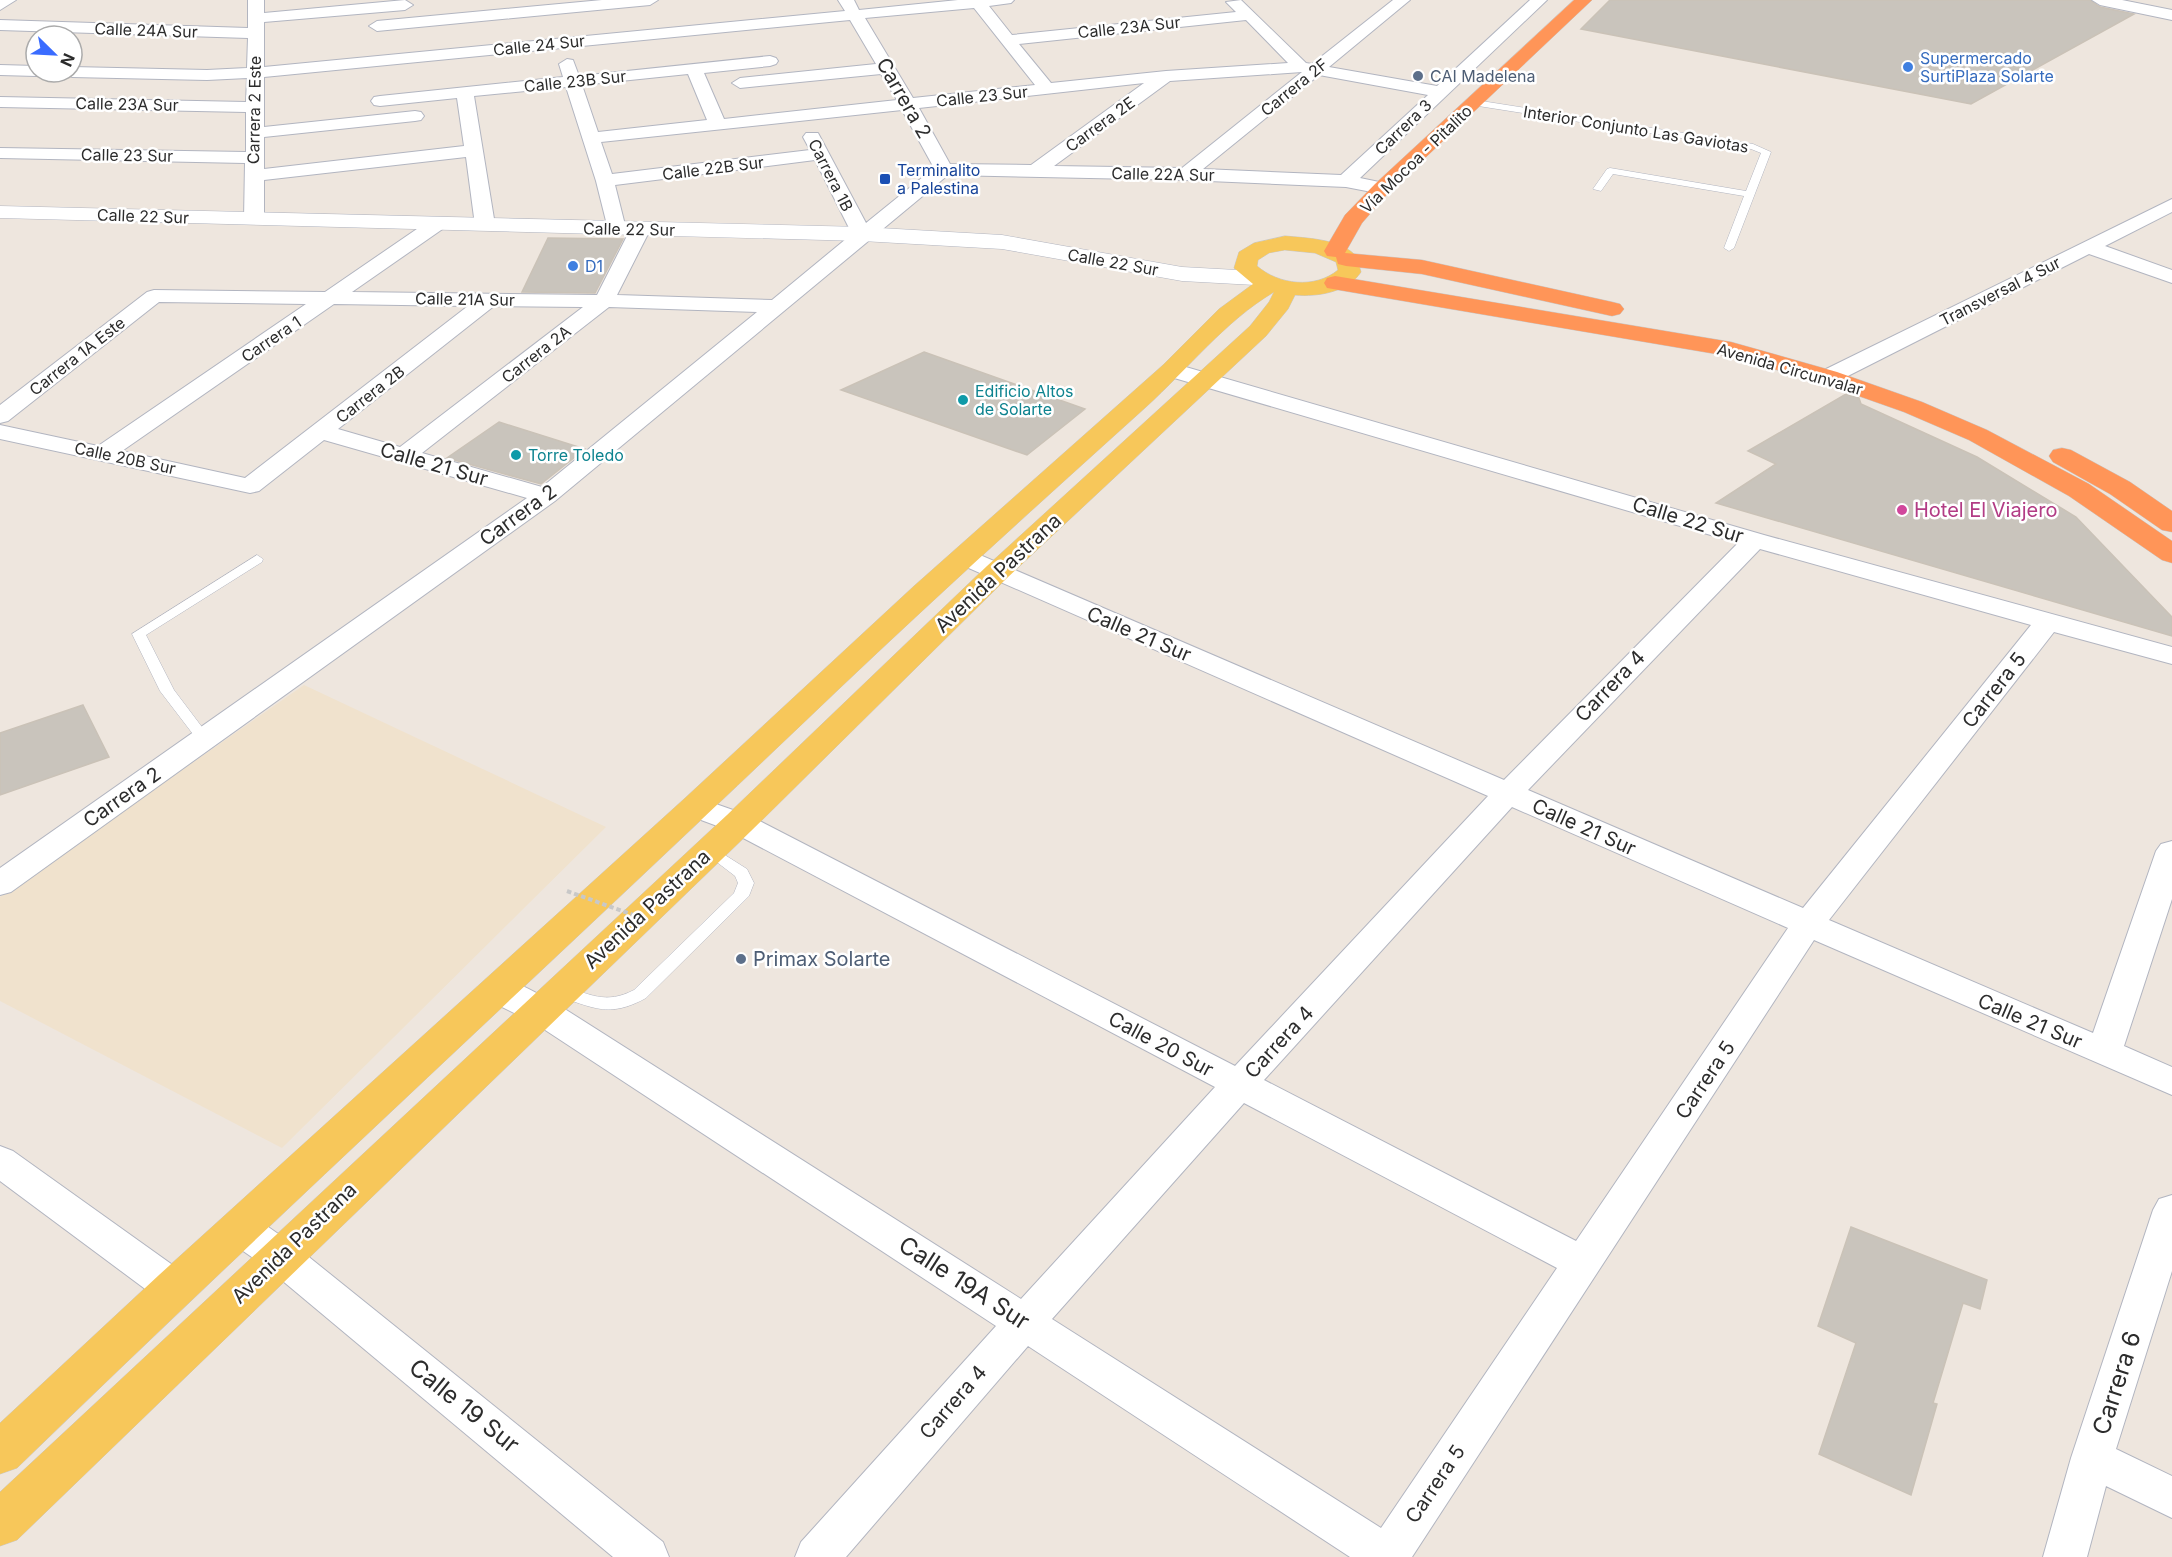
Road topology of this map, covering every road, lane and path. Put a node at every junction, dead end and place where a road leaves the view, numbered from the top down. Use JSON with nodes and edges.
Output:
{"nodes":[{"id":1,"x":8,"y":0,"type":"edge"},
{"id":2,"x":256,"y":0,"type":"edge"},
{"id":3,"x":650,"y":0,"type":"edge"},
{"id":4,"x":1006,"y":0,"type":"edge"},
{"id":5,"x":1232,"y":0,"type":"edge"},
{"id":6,"x":1402,"y":0,"type":"edge"},
{"id":7,"x":1539,"y":0,"type":"edge"},
{"id":8,"x":1584,"y":0,"type":"edge"},
{"id":9,"x":2100,"y":0,"type":"edge"},
{"id":10,"x":446,"y":1,"type":"edge"},
{"id":11,"x":423,"y":3,"type":"dead end"},
{"id":12,"x":978,"y":3,"type":"junction"},
{"id":13,"x":0,"y":4,"type":"edge"},
{"id":14,"x":551,"y":5,"type":"edge"},
{"id":15,"x":376,"y":7,"type":"junction"},
{"id":16,"x":850,"y":7,"type":"edge"},
{"id":17,"x":742,"y":8,"type":"dead end"},
{"id":18,"x":2170,"y":14,"type":"edge"},
{"id":19,"x":1250,"y":15,"type":"junction"},
{"id":20,"x":451,"y":19,"type":"junction"},
{"id":21,"x":751,"y":25,"type":"junction"},
{"id":22,"x":0,"y":26,"type":"edge"},
{"id":23,"x":255,"y":26,"type":"junction"},
{"id":24,"x":1008,"y":40,"type":"junction"},
{"id":25,"x":378,"y":43,"type":"junction"},
{"id":26,"x":561,"y":43,"type":"junction"},
{"id":27,"x":770,"y":61,"type":"junction"},
{"id":28,"x":694,"y":68,"type":"junction"},
{"id":29,"x":887,"y":68,"type":"junction"},
{"id":30,"x":1308,"y":68,"type":"junction"},
{"id":31,"x":0,"y":70,"type":"edge"},
{"id":32,"x":24,"y":71,"type":"edge"},
{"id":33,"x":84,"y":72,"type":"edge"},
{"id":34,"x":255,"y":74,"type":"junction"},
{"id":35,"x":1166,"y":76,"type":"junction"},
{"id":36,"x":779,"y":79,"type":"junction"},
{"id":37,"x":573,"y":81,"type":"junction"},
{"id":38,"x":701,"y":87,"type":"junction"},
{"id":39,"x":1047,"y":88,"type":"junction"},
{"id":40,"x":465,"y":92,"type":"junction"},
{"id":41,"x":1440,"y":92,"type":"junction"},
{"id":42,"x":380,"y":101,"type":"junction"},
{"id":43,"x":0,"y":102,"type":"edge"},
{"id":44,"x":1474,"y":103,"type":"junction"},
{"id":45,"x":908,"y":104,"type":"junction"},
{"id":46,"x":254,"y":107,"type":"junction"},
{"id":47,"x":469,"y":111,"type":"junction"},
{"id":48,"x":801,"y":115,"type":"junction"},
{"id":49,"x":381,"y":120,"type":"junction"},
{"id":50,"x":717,"y":124,"type":"junction"},
{"id":51,"x":254,"y":133,"type":"junction"},
{"id":52,"x":592,"y":138,"type":"junction"},
{"id":53,"x":475,"y":150,"type":"junction"},
{"id":54,"x":0,"y":153,"type":"edge"},
{"id":55,"x":821,"y":154,"type":"junction"},
{"id":56,"x":253,"y":167,"type":"junction"},
{"id":57,"x":944,"y":169,"type":"junction"},
{"id":58,"x":1034,"y":172,"type":"junction"},
{"id":59,"x":1186,"y":174,"type":"junction"},
{"id":60,"x":1346,"y":181,"type":"junction"},
{"id":61,"x":605,"y":182,"type":"junction"},
{"id":62,"x":1382,"y":188,"type":"junction"},
{"id":63,"x":1598,"y":189,"type":"dead end"},
{"id":64,"x":1750,"y":194,"type":"junction"},
{"id":65,"x":2170,"y":207,"type":"edge"},
{"id":66,"x":0,"y":213,"type":"edge"},
{"id":67,"x":254,"y":219,"type":"junction"},
{"id":68,"x":1353,"y":220,"type":"junction"},
{"id":69,"x":437,"y":224,"type":"junction"},
{"id":70,"x":485,"y":225,"type":"junction"},
{"id":71,"x":616,"y":229,"type":"junction"},
{"id":72,"x":640,"y":230,"type":"junction"},
{"id":73,"x":862,"y":234,"type":"junction"},
{"id":74,"x":1311,"y":244,"type":"junction"},
{"id":75,"x":2088,"y":247,"type":"junction"},
{"id":76,"x":1729,"y":248,"type":"dead end"},
{"id":77,"x":1341,"y":255,"type":"junction"},
{"id":78,"x":2172,"y":277,"type":"edge"},
{"id":79,"x":1264,"y":279,"type":"junction"},
{"id":80,"x":1335,"y":283,"type":"junction"},
{"id":81,"x":154,"y":296,"type":"joint"},
{"id":82,"x":332,"y":297,"type":"junction"},
{"id":83,"x":489,"y":300,"type":"junction"},
{"id":84,"x":604,"y":301,"type":"junction"},
{"id":85,"x":776,"y":306,"type":"junction"},
{"id":86,"x":1172,"y":370,"type":"junction"},
{"id":87,"x":1839,"y":372,"type":"junction"},
{"id":88,"x":1207,"y":378,"type":"junction"},
{"id":89,"x":0,"y":416,"type":"edge"},
{"id":90,"x":0,"y":432,"type":"edge"},
{"id":91,"x":322,"y":432,"type":"junction"},
{"id":92,"x":103,"y":453,"type":"junction"},
{"id":93,"x":404,"y":455,"type":"junction"},
{"id":94,"x":250,"y":486,"type":"joint"},
{"id":95,"x":546,"y":496,"type":"junction"},
{"id":96,"x":2172,"y":524,"type":"edge"},
{"id":97,"x":1755,"y":540,"type":"junction"},
{"id":98,"x":2172,"y":554,"type":"edge"},
{"id":99,"x":964,"y":557,"type":"junction"},
{"id":100,"x":257,"y":559,"type":"dead end"},
{"id":101,"x":997,"y":572,"type":"junction"},
{"id":102,"x":2048,"y":621,"type":"junction"},
{"id":103,"x":2172,"y":656,"type":"edge"},
{"id":104,"x":204,"y":739,"type":"junction"},
{"id":105,"x":1508,"y":794,"type":"junction"},
{"id":106,"x":696,"y":807,"type":"junction"},
{"id":107,"x":739,"y":823,"type":"junction"},
{"id":108,"x":709,"y":850,"type":"junction"},
{"id":109,"x":2172,"y":851,"type":"edge"},
{"id":110,"x":0,"y":884,"type":"edge"},
{"id":111,"x":567,"y":891,"type":"dead end"},
{"id":112,"x":647,"y":920,"type":"dead end"},
{"id":113,"x":1807,"y":925,"type":"junction"},
{"id":114,"x":498,"y":990,"type":"junction"},
{"id":115,"x":550,"y":1001,"type":"junction"},
{"id":116,"x":2104,"y":1053,"type":"junction"},
{"id":117,"x":2172,"y":1082,"type":"edge"},
{"id":118,"x":1240,"y":1085,"type":"junction"},
{"id":119,"x":0,"y":1161,"type":"edge"},
{"id":120,"x":2172,"y":1210,"type":"edge"},
{"id":121,"x":240,"y":1227,"type":"junction"},
{"id":122,"x":280,"y":1256,"type":"junction"},
{"id":123,"x":1583,"y":1263,"type":"junction"},
{"id":124,"x":174,"y":1288,"type":"junction"},
{"id":125,"x":1023,"y":1322,"type":"junction"},
{"id":126,"x":0,"y":1453,"type":"edge"},
{"id":127,"x":2092,"y":1458,"type":"junction"},
{"id":128,"x":2172,"y":1498,"type":"edge"},
{"id":129,"x":0,"y":1524,"type":"edge"},
{"id":130,"x":647,"y":1557,"type":"edge"},
{"id":131,"x":817,"y":1557,"type":"edge"},
{"id":132,"x":1387,"y":1557,"type":"edge"},
{"id":133,"x":2066,"y":1557,"type":"edge"}],
"edges":[{"from":1,"to":13,"type":"street"},
{"from":2,"to":23,"type":"street","name":"Carrera 2 Este"},
{"from":3,"to":14,"type":"street"},
{"from":4,"to":12,"type":"street","name":"Calle 24 Sur"},
{"from":5,"to":19,"type":"street"},
{"from":6,"to":30,"type":"street","name":"Carrera 2F"},
{"from":7,"to":41,"type":"street","name":"Carrera 3"},
{"from":8,"to":44,"type":"highway","name":"Vía Mocoa - Pitalito"},
{"from":9,"to":18,"type":"street"},
{"from":10,"to":20,"type":"street"},
{"from":11,"to":15,"type":"street","name":"Calle 24A Sur"},
{"from":12,"to":16,"type":"street","name":"Calle 24 Sur"},
{"from":12,"to":24,"type":"street"},
{"from":14,"to":20,"type":"street"},
{"from":14,"to":26,"type":"street"},
{"from":15,"to":23,"type":"street","name":"Calle 24A Sur"},
{"from":15,"to":25,"type":"street"},
{"from":16,"to":21,"type":"street","name":"Calle 24 Sur"},
{"from":16,"to":29,"type":"street","name":"Carrera 2"},
{"from":17,"to":21,"type":"street"},
{"from":19,"to":24,"type":"street","name":"Calle 23A Sur"},
{"from":19,"to":30,"type":"street"},
{"from":20,"to":25,"type":"street"},
{"from":21,"to":26,"type":"street","name":"Calle 24 Sur"},
{"from":21,"to":27,"type":"street"},
{"from":22,"to":23,"type":"street","name":"Calle 24A Sur"},
{"from":23,"to":34,"type":"street","name":"Carrera 2 Este"},
{"from":24,"to":39,"type":"street"},
{"from":25,"to":26,"type":"street","name":"Calle 24 Sur"},
{"from":25,"to":34,"type":"street","name":"Calle 24 Sur"},
{"from":25,"to":42,"type":"street"},
{"from":26,"to":37,"type":"street"},
{"from":27,"to":28,"type":"street","name":"Calle 23B Sur"},
{"from":27,"to":36,"type":"street"},
{"from":28,"to":37,"type":"street","name":"Calle 23B Sur"},
{"from":28,"to":38,"type":"street"},
{"from":29,"to":36,"type":"street"},
{"from":29,"to":45,"type":"street","name":"Carrera 2"},
{"from":30,"to":35,"type":"street","name":"Calle 23 Sur"},
{"from":30,"to":41,"type":"street","name":"Calle 23 Sur"},
{"from":30,"to":59,"type":"street","name":"Carrera 2F"},
{"from":31,"to":32,"type":"street"},
{"from":33,"to":34,"type":"street","name":"Calle 24 Sur"},
{"from":34,"to":46,"type":"street","name":"Carrera 2 Este"},
{"from":35,"to":39,"type":"street","name":"Calle 23 Sur"},
{"from":35,"to":58,"type":"street","name":"Carrera 2E"},
{"from":36,"to":38,"type":"street"},
{"from":37,"to":40,"type":"street","name":"Calle 23B Sur"},
{"from":37,"to":52,"type":"street"},
{"from":38,"to":50,"type":"street"},
{"from":39,"to":45,"type":"street","name":"Calle 23 Sur"},
{"from":40,"to":42,"type":"street","name":"Calle 23B Sur"},
{"from":40,"to":47,"type":"street"},
{"from":41,"to":60,"type":"street","name":"Carrera 3"},
{"from":42,"to":49,"type":"street"},
{"from":43,"to":46,"type":"street","name":"Calle 23A Sur"},
{"from":44,"to":62,"type":"highway","name":"Vía Mocoa - Pitalito"},
{"from":44,"to":64,"type":"lane","name":"Interior Conjunto Las Gaviotas"},
{"from":45,"to":48,"type":"street","name":"Calle 23 Sur"},
{"from":45,"to":57,"type":"street","name":"Carrera 2"},
{"from":46,"to":51,"type":"street","name":"Carrera 2 Este"},
{"from":47,"to":49,"type":"street"},
{"from":47,"to":53,"type":"street"},
{"from":48,"to":50,"type":"street","name":"Calle 23 Sur"},
{"from":48,"to":55,"type":"street","name":"Carrera 1B"},
{"from":49,"to":51,"type":"street"},
{"from":50,"to":52,"type":"street","name":"Calle 23 Sur"},
{"from":51,"to":56,"type":"street","name":"Carrera 2 Este"},
{"from":52,"to":61,"type":"street"},
{"from":53,"to":56,"type":"street","name":"Calle 23 Sur"},
{"from":53,"to":70,"type":"street"},
{"from":54,"to":56,"type":"street","name":"Calle 23 Sur"},
{"from":55,"to":61,"type":"street","name":"Calle 22B Sur"},
{"from":55,"to":73,"type":"street","name":"Carrera 1B"},
{"from":56,"to":67,"type":"street","name":"Carrera 2 Este"},
{"from":57,"to":58,"type":"street","name":"Calle 22A Sur"},
{"from":57,"to":73,"type":"street","name":"Carrera 2"},
{"from":58,"to":59,"type":"street","name":"Calle 22A Sur"},
{"from":59,"to":60,"type":"street","name":"Calle 22A Sur"},
{"from":60,"to":62,"type":"street","name":"Calle 22A Sur"},
{"from":61,"to":71,"type":"street"},
{"from":62,"to":68,"type":"highway","name":"Vía Mocoa - Pitalito"},
{"from":63,"to":64,"type":"lane"},
{"from":64,"to":76,"type":"lane","name":"Interior Conjunto Las Gaviotas"},
{"from":65,"to":75,"type":"street","name":"Transversal 4 Sur"},
{"from":66,"to":67,"type":"main road","name":"Calle 22 Sur"},
{"from":67,"to":69,"type":"main road","name":"Calle 22 Sur"},
{"from":68,"to":74,"type":"highway"},
{"from":68,"to":77,"type":"highway","name":"Vía Mocoa - Pitalito"},
{"from":69,"to":70,"type":"main road","name":"Calle 22 Sur"},
{"from":69,"to":82,"type":"street","name":"Carrera 1"},
{"from":70,"to":71,"type":"main road","name":"Calle 22 Sur"},
{"from":71,"to":72,"type":"main road","name":"Calle 22 Sur"},
{"from":72,"to":73,"type":"main road","name":"Calle 22 Sur"},
{"from":72,"to":84,"type":"street","name":"Carrera 2A"},
{"from":73,"to":79,"type":"main road","name":"Calle 22 Sur"},
{"from":73,"to":85,"type":"street","name":"Carrera 2"},
{"from":74,"to":77,"type":"main road"},
{"from":74,"to":79,"type":"main road"},
{"from":75,"to":78,"type":"street"},
{"from":75,"to":87,"type":"street","name":"Transversal 4 Sur"},
{"from":77,"to":80,"type":"main road"},
{"from":77,"to":87,"type":"highway","name":"Avenida Circunvalar"},
{"from":79,"to":80,"type":"main road"},
{"from":79,"to":86,"type":"main road","name":"Avenida Pastrana"},
{"from":79,"to":88,"type":"main road","name":"Avenida Pastrana"},
{"from":80,"to":87,"type":"highway","name":"Avenida Circunvalar"},
{"from":81,"to":82,"type":"street","name":"Calle 21A Sur"},
{"from":81,"to":89,"type":"street","name":"Carrera 1A Este"},
{"from":82,"to":83,"type":"street","name":"Calle 21A Sur"},
{"from":82,"to":92,"type":"street","name":"Carrera 1"},
{"from":83,"to":84,"type":"street","name":"Calle 21A Sur"},
{"from":83,"to":91,"type":"street","name":"Carrera 2B"},
{"from":84,"to":85,"type":"street","name":"Calle 21A Sur"},
{"from":84,"to":93,"type":"street","name":"Carrera 2A"},
{"from":85,"to":95,"type":"street","name":"Carrera 2"},
{"from":86,"to":88,"type":"street","name":"Calle 22 Sur"},
{"from":86,"to":99,"type":"main road","name":"Avenida Pastrana"},
{"from":87,"to":96,"type":"highway","name":"Avenida Circunvalar"},
{"from":87,"to":98,"type":"highway","name":"Avenida Circunvalar"},
{"from":88,"to":97,"type":"street","name":"Calle 22 Sur"},
{"from":88,"to":101,"type":"main road","name":"Avenida Pastrana"},
{"from":90,"to":92,"type":"street","name":"Calle 20B Sur"},
{"from":91,"to":93,"type":"street","name":"Calle 21 Sur"},
{"from":91,"to":94,"type":"street","name":"Carrera 2B"},
{"from":92,"to":94,"type":"street","name":"Calle 20B Sur"},
{"from":93,"to":95,"type":"street","name":"Calle 21 Sur"},
{"from":95,"to":104,"type":"street","name":"Carrera 2"},
{"from":97,"to":102,"type":"street","name":"Calle 22 Sur"},
{"from":97,"to":105,"type":"street","name":"Carrera 4"},
{"from":99,"to":101,"type":"street","name":"Calle 21 Sur"},
{"from":99,"to":106,"type":"main road","name":"Avenida Pastrana"},
{"from":100,"to":104,"type":"lane"},
{"from":101,"to":105,"type":"street","name":"Calle 21 Sur"},
{"from":101,"to":107,"type":"main road","name":"Avenida Pastrana"},
{"from":102,"to":103,"type":"street","name":"Calle 22 Sur"},
{"from":102,"to":113,"type":"street","name":"Carrera 5"},
{"from":104,"to":110,"type":"street","name":"Carrera 2"},
{"from":105,"to":113,"type":"street","name":"Calle 21 Sur"},
{"from":105,"to":118,"type":"street","name":"Carrera 4"},
{"from":106,"to":107,"type":"street","name":"Calle 20 Sur"},
{"from":106,"to":114,"type":"main road","name":"Avenida Pastrana"},
{"from":107,"to":108,"type":"main road","name":"Avenida Pastrana"},
{"from":107,"to":118,"type":"street","name":"Calle 20 Sur"},
{"from":108,"to":115,"type":"main road","name":"Avenida Pastrana"},
{"from":108,"to":115,"type":"lane"},
{"from":109,"to":116,"type":"street"},
{"from":111,"to":112,"type":"path","bridge":true},
{"from":113,"to":116,"type":"street","name":"Calle 21 Sur"},
{"from":113,"to":123,"type":"street","name":"Carrera 5"},
{"from":114,"to":115,"type":"street","name":"Calle 19A Sur"},
{"from":114,"to":121,"type":"main road","name":"Avenida Pastrana"},
{"from":115,"to":122,"type":"main road","name":"Avenida Pastrana"},
{"from":115,"to":125,"type":"street","name":"Calle 19A Sur"},
{"from":116,"to":117,"type":"street","name":"Calle 21 Sur"},
{"from":118,"to":123,"type":"street","name":"Calle 20 Sur"},
{"from":118,"to":125,"type":"street","name":"Carrera 4"},
{"from":119,"to":124,"type":"street"},
{"from":120,"to":127,"type":"street","name":"Carrera 6"},
{"from":121,"to":122,"type":"street","name":"Calle 19 Sur"},
{"from":121,"to":124,"type":"main road","name":"Avenida Pastrana"},
{"from":122,"to":129,"type":"main road","name":"Avenida Pastrana"},
{"from":122,"to":130,"type":"street","name":"Calle 19 Sur"},
{"from":123,"to":132,"type":"street","name":"Carrera 5"},
{"from":124,"to":126,"type":"main road","name":"Avenida Pastrana"},
{"from":125,"to":131,"type":"street","name":"Carrera 4"},
{"from":125,"to":132,"type":"street","name":"Calle 19A Sur"},
{"from":127,"to":128,"type":"street"},
{"from":127,"to":133,"type":"street","name":"Carrera 6"}]}
